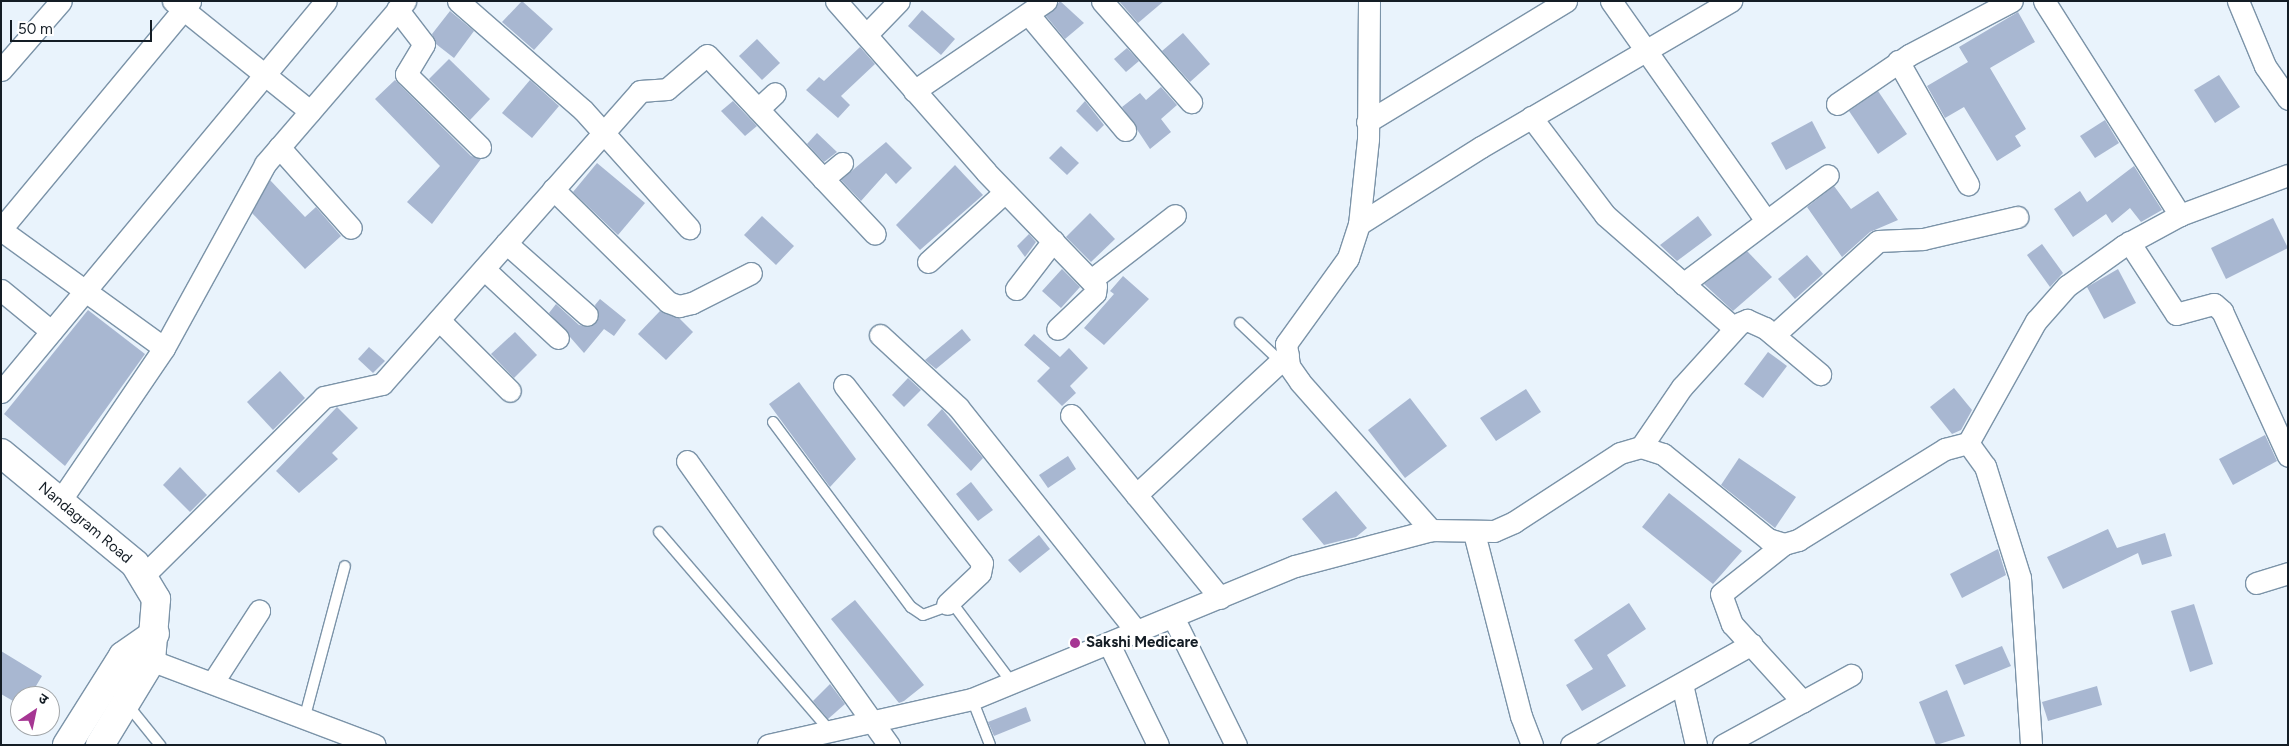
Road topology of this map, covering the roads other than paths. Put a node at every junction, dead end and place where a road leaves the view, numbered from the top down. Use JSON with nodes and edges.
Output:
{"nodes":[{"id":1,"x":61,"y":1,"type":"edge"},
{"id":2,"x":326,"y":1,"type":"edge"},
{"id":3,"x":458,"y":1,"type":"edge"},
{"id":4,"x":836,"y":1,"type":"edge"},
{"id":5,"x":899,"y":1,"type":"edge"},
{"id":6,"x":1046,"y":1,"type":"edge"},
{"id":7,"x":1102,"y":1,"type":"edge"},
{"id":8,"x":1369,"y":1,"type":"edge"},
{"id":9,"x":1566,"y":1,"type":"edge"},
{"id":10,"x":1611,"y":1,"type":"edge"},
{"id":11,"x":1731,"y":1,"type":"edge"},
{"id":12,"x":2012,"y":1,"type":"edge"},
{"id":13,"x":2044,"y":1,"type":"edge"},
{"id":14,"x":2238,"y":1,"type":"edge"},
{"id":15,"x":182,"y":4,"type":"edge"},
{"id":16,"x":401,"y":5,"type":"edge"},
{"id":17,"x":1029,"y":15,"type":"junction"},
{"id":18,"x":866,"y":35,"type":"junction"},
{"id":19,"x":1644,"y":49,"type":"junction"},
{"id":20,"x":1898,"y":61,"type":"junction"},
{"id":21,"x":1,"y":70,"type":"edge"},
{"id":22,"x":264,"y":75,"type":"junction"},
{"id":23,"x":914,"y":91,"type":"junction"},
{"id":24,"x":775,"y":93,"type":"dead end"},
{"id":25,"x":2288,"y":99,"type":"edge"},
{"id":26,"x":1191,"y":102,"type":"dead end"},
{"id":27,"x":1837,"y":104,"type":"dead end"},
{"id":28,"x":758,"y":109,"type":"junction"},
{"id":29,"x":310,"y":111,"type":"junction"},
{"id":30,"x":1531,"y":117,"type":"junction"},
{"id":31,"x":1367,"y":122,"type":"junction"},
{"id":32,"x":1126,"y":130,"type":"dead end"},
{"id":33,"x":602,"y":131,"type":"junction"},
{"id":34,"x":279,"y":147,"type":"junction"},
{"id":35,"x":480,"y":147,"type":"dead end"},
{"id":36,"x":842,"y":163,"type":"dead end"},
{"id":37,"x":1828,"y":175,"type":"dead end"},
{"id":38,"x":2288,"y":175,"type":"edge"},
{"id":39,"x":823,"y":179,"type":"junction"},
{"id":40,"x":1968,"y":184,"type":"dead end"},
{"id":41,"x":553,"y":189,"type":"junction"},
{"id":42,"x":1005,"y":192,"type":"junction"},
{"id":43,"x":1175,"y":215,"type":"dead end"},
{"id":44,"x":2180,"y":215,"type":"junction"},
{"id":45,"x":2017,"y":217,"type":"dead end"},
{"id":46,"x":1766,"y":221,"type":"junction"},
{"id":47,"x":1359,"y":224,"type":"junction"},
{"id":48,"x":351,"y":228,"type":"dead end"},
{"id":49,"x":689,"y":228,"type":"dead end"},
{"id":50,"x":1,"y":230,"type":"edge"},
{"id":51,"x":875,"y":234,"type":"dead end"},
{"id":52,"x":1052,"y":241,"type":"junction"},
{"id":53,"x":2129,"y":242,"type":"junction"},
{"id":54,"x":506,"y":243,"type":"junction"},
{"id":55,"x":928,"y":262,"type":"dead end"},
{"id":56,"x":484,"y":268,"type":"junction"},
{"id":57,"x":751,"y":273,"type":"dead end"},
{"id":58,"x":1091,"y":280,"type":"junction"},
{"id":59,"x":1683,"y":284,"type":"junction"},
{"id":60,"x":1016,"y":289,"type":"dead end"},
{"id":61,"x":1,"y":290,"type":"edge"},
{"id":62,"x":82,"y":293,"type":"junction"},
{"id":63,"x":587,"y":316,"type":"dead end"},
{"id":64,"x":439,"y":320,"type":"junction"},
{"id":65,"x":1240,"y":323,"type":"dead end"},
{"id":66,"x":1734,"y":328,"type":"junction"},
{"id":67,"x":1057,"y":329,"type":"dead end"},
{"id":68,"x":51,"y":331,"type":"junction"},
{"id":69,"x":880,"y":335,"type":"dead end"},
{"id":70,"x":1774,"y":335,"type":"junction"},
{"id":71,"x":558,"y":338,"type":"dead end"},
{"id":72,"x":164,"y":348,"type":"junction"},
{"id":73,"x":1284,"y":358,"type":"junction"},
{"id":74,"x":1820,"y":374,"type":"dead end"},
{"id":75,"x":844,"y":385,"type":"dead end"},
{"id":76,"x":510,"y":391,"type":"dead end"},
{"id":77,"x":1,"y":392,"type":"edge"},
{"id":78,"x":1071,"y":415,"type":"dead end"},
{"id":79,"x":2280,"y":419,"type":"edge"},
{"id":80,"x":773,"y":422,"type":"dead end"},
{"id":81,"x":1968,"y":443,"type":"junction"},
{"id":82,"x":1642,"y":448,"type":"junction"},
{"id":83,"x":1,"y":453,"type":"edge"},
{"id":84,"x":2288,"y":456,"type":"edge"},
{"id":85,"x":687,"y":462,"type":"dead end"},
{"id":86,"x":1136,"y":495,"type":"junction"},
{"id":87,"x":60,"y":501,"type":"junction"},
{"id":88,"x":1431,"y":530,"type":"junction"},
{"id":89,"x":660,"y":532,"type":"dead end"},
{"id":90,"x":1474,"y":533,"type":"junction"},
{"id":91,"x":1784,"y":544,"type":"junction"},
{"id":92,"x":345,"y":566,"type":"dead end"},
{"id":93,"x":2288,"y":573,"type":"edge"},
{"id":94,"x":142,"y":576,"type":"junction"},
{"id":95,"x":2256,"y":583,"type":"dead end"},
{"id":96,"x":1220,"y":598,"type":"junction"},
{"id":97,"x":947,"y":604,"type":"junction"},
{"id":98,"x":259,"y":611,"type":"dead end"},
{"id":99,"x":1173,"y":617,"type":"junction"},
{"id":100,"x":1137,"y":632,"type":"junction"},
{"id":101,"x":1109,"y":644,"type":"junction"},
{"id":102,"x":1752,"y":644,"type":"junction"},
{"id":103,"x":139,"y":656,"type":"junction"},
{"id":104,"x":1851,"y":675,"type":"dead end"},
{"id":105,"x":213,"y":682,"type":"junction"},
{"id":106,"x":1013,"y":684,"type":"junction"},
{"id":107,"x":1682,"y":684,"type":"junction"},
{"id":108,"x":972,"y":699,"type":"junction"},
{"id":109,"x":1803,"y":702,"type":"junction"},
{"id":110,"x":126,"y":703,"type":"junction"},
{"id":111,"x":305,"y":716,"type":"junction"},
{"id":112,"x":875,"y":723,"type":"junction"},
{"id":113,"x":830,"y":732,"type":"junction"},
{"id":114,"x":67,"y":745,"type":"edge"},
{"id":115,"x":100,"y":745,"type":"edge"},
{"id":116,"x":160,"y":745,"type":"edge"},
{"id":117,"x":375,"y":745,"type":"edge"},
{"id":118,"x":768,"y":745,"type":"edge"},
{"id":119,"x":889,"y":745,"type":"edge"},
{"id":120,"x":990,"y":745,"type":"edge"},
{"id":121,"x":1158,"y":745,"type":"edge"},
{"id":122,"x":1236,"y":745,"type":"edge"},
{"id":123,"x":1532,"y":745,"type":"edge"},
{"id":124,"x":1571,"y":745,"type":"edge"},
{"id":125,"x":1696,"y":745,"type":"edge"},
{"id":126,"x":1723,"y":745,"type":"edge"},
{"id":127,"x":2031,"y":745,"type":"edge"}],
"edges":[{"from":1,"to":21,"type":"street"},
{"from":2,"to":22,"type":"street"},
{"from":3,"to":33,"type":"street"},
{"from":4,"to":18,"type":"street"},
{"from":5,"to":18,"type":"street"},
{"from":6,"to":17,"type":"street"},
{"from":7,"to":26,"type":"street"},
{"from":8,"to":31,"type":"street"},
{"from":9,"to":31,"type":"street"},
{"from":10,"to":19,"type":"street"},
{"from":11,"to":19,"type":"street"},
{"from":12,"to":20,"type":"street"},
{"from":13,"to":44,"type":"street"},
{"from":14,"to":25,"type":"street"},
{"from":15,"to":22,"type":"street"},
{"from":15,"to":50,"type":"street"},
{"from":16,"to":29,"type":"street"},
{"from":16,"to":35,"type":"street"},
{"from":17,"to":23,"type":"street"},
{"from":17,"to":32,"type":"street"},
{"from":18,"to":23,"type":"street"},
{"from":19,"to":30,"type":"street"},
{"from":19,"to":46,"type":"street"},
{"from":20,"to":27,"type":"street"},
{"from":20,"to":40,"type":"street"},
{"from":22,"to":29,"type":"street"},
{"from":22,"to":62,"type":"street"},
{"from":23,"to":42,"type":"street"},
{"from":24,"to":28,"type":"street"},
{"from":28,"to":33,"type":"street"},
{"from":28,"to":39,"type":"street"},
{"from":29,"to":34,"type":"street"},
{"from":30,"to":47,"type":"street"},
{"from":30,"to":59,"type":"street"},
{"from":31,"to":47,"type":"street"},
{"from":33,"to":41,"type":"street"},
{"from":33,"to":49,"type":"street"},
{"from":34,"to":48,"type":"street"},
{"from":34,"to":72,"type":"street"},
{"from":36,"to":39,"type":"street"},
{"from":37,"to":46,"type":"street"},
{"from":38,"to":44,"type":"street"},
{"from":39,"to":51,"type":"street"},
{"from":41,"to":54,"type":"street"},
{"from":41,"to":57,"type":"street"},
{"from":42,"to":52,"type":"street"},
{"from":42,"to":55,"type":"street"},
{"from":43,"to":58,"type":"street"},
{"from":44,"to":53,"type":"street"},
{"from":45,"to":70,"type":"street"},
{"from":46,"to":59,"type":"street"},
{"from":47,"to":73,"type":"street"},
{"from":50,"to":62,"type":"street"},
{"from":52,"to":58,"type":"street"},
{"from":52,"to":60,"type":"street"},
{"from":53,"to":79,"type":"street"},
{"from":53,"to":81,"type":"street"},
{"from":54,"to":56,"type":"street"},
{"from":54,"to":63,"type":"street"},
{"from":56,"to":64,"type":"street"},
{"from":56,"to":71,"type":"street"},
{"from":58,"to":67,"type":"street"},
{"from":59,"to":66,"type":"street"},
{"from":61,"to":68,"type":"street"},
{"from":62,"to":68,"type":"street"},
{"from":62,"to":72,"type":"street"},
{"from":64,"to":76,"type":"street"},
{"from":64,"to":94,"type":"street"},
{"from":65,"to":73,"type":"lane"},
{"from":66,"to":70,"type":"street"},
{"from":66,"to":82,"type":"street"},
{"from":68,"to":77,"type":"street"},
{"from":69,"to":100,"type":"street"},
{"from":70,"to":74,"type":"street"},
{"from":72,"to":87,"type":"street"},
{"from":73,"to":86,"type":"street"},
{"from":73,"to":88,"type":"street"},
{"from":75,"to":97,"type":"street"},
{"from":78,"to":86,"type":"street"},
{"from":79,"to":84,"type":"street"},
{"from":80,"to":97,"type":"lane"},
{"from":81,"to":91,"type":"street"},
{"from":81,"to":127,"type":"street"},
{"from":82,"to":90,"type":"street"},
{"from":82,"to":91,"type":"street"},
{"from":83,"to":87,"type":"street","name":"Nandagram Road"},
{"from":85,"to":112,"type":"street"},
{"from":86,"to":96,"type":"street"},
{"from":87,"to":94,"type":"street","name":"Nandagram Road"},
{"from":88,"to":90,"type":"street"},
{"from":88,"to":96,"type":"street"},
{"from":89,"to":113,"type":"lane"},
{"from":90,"to":123,"type":"street"},
{"from":91,"to":102,"type":"street"},
{"from":92,"to":111,"type":"lane"},
{"from":93,"to":95,"type":"street"},
{"from":94,"to":103,"type":"street","name":"Nandagram Road"},
{"from":96,"to":99,"type":"street"},
{"from":97,"to":106,"type":"lane"},
{"from":98,"to":105,"type":"street"},
{"from":99,"to":100,"type":"street"},
{"from":99,"to":122,"type":"street"},
{"from":100,"to":101,"type":"street"},
{"from":101,"to":106,"type":"street"},
{"from":101,"to":121,"type":"street"},
{"from":102,"to":107,"type":"street"},
{"from":102,"to":109,"type":"street"},
{"from":103,"to":105,"type":"street"},
{"from":103,"to":110,"type":"street","name":"Nandagram Road"},
{"from":103,"to":114,"type":"street","name":"Nandagram Road"},
{"from":104,"to":109,"type":"street"},
{"from":105,"to":111,"type":"street"},
{"from":106,"to":108,"type":"street"},
{"from":107,"to":124,"type":"street"},
{"from":107,"to":125,"type":"street"},
{"from":108,"to":112,"type":"street"},
{"from":108,"to":120,"type":"lane"},
{"from":109,"to":126,"type":"street"},
{"from":110,"to":115,"type":"street","name":"Nandagram Road"},
{"from":110,"to":116,"type":"lane"},
{"from":111,"to":117,"type":"street"},
{"from":112,"to":113,"type":"street"},
{"from":112,"to":119,"type":"street"},
{"from":113,"to":118,"type":"street"}]}
